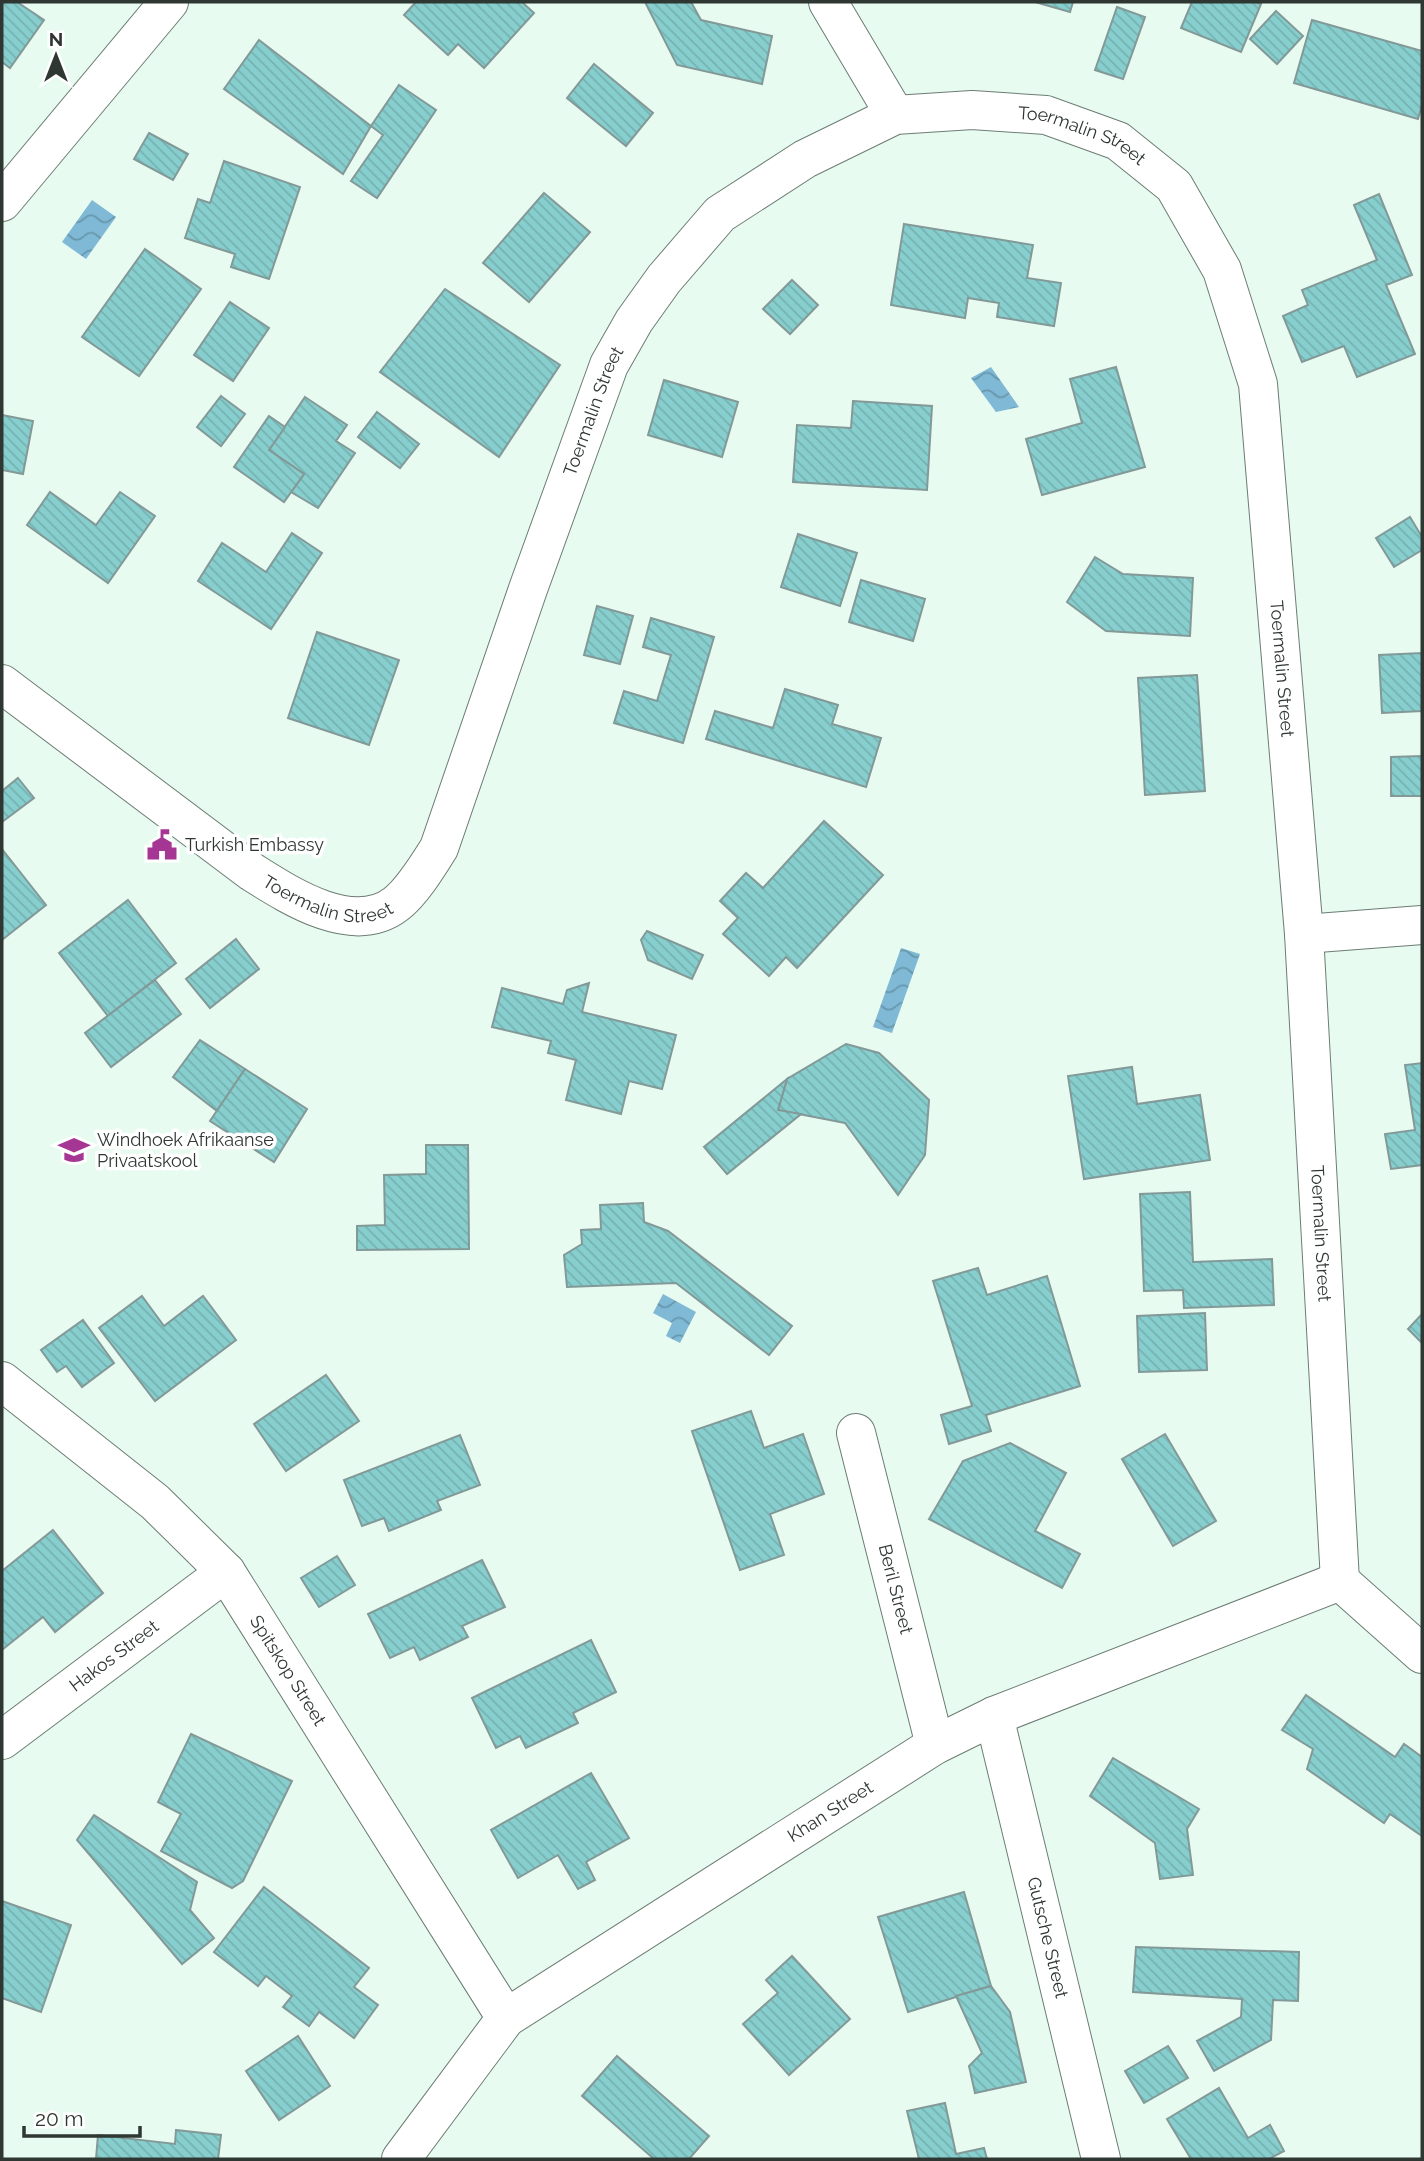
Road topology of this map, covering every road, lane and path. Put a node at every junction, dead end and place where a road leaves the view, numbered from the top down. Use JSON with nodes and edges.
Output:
{"nodes":[{"id":1,"x":169,"y":2,"type":"edge"},
{"id":2,"x":828,"y":2,"type":"edge"},
{"id":3,"x":895,"y":116,"type":"junction"},
{"id":4,"x":2,"y":202,"type":"edge"},
{"id":5,"x":2,"y":684,"type":"edge"},
{"id":6,"x":1422,"y":925,"type":"edge"},
{"id":7,"x":1304,"y":934,"type":"junction"},
{"id":8,"x":2,"y":1381,"type":"edge"},
{"id":9,"x":856,"y":1433,"type":"dead end"},
{"id":10,"x":226,"y":1572,"type":"junction"},
{"id":11,"x":1340,"y":1581,"type":"junction"},
{"id":12,"x":1422,"y":1654,"type":"edge"},
{"id":13,"x":994,"y":1716,"type":"junction"},
{"id":14,"x":2,"y":1740,"type":"edge"},
{"id":15,"x":935,"y":1745,"type":"junction"},
{"id":16,"x":506,"y":2018,"type":"junction"},
{"id":17,"x":401,"y":2159,"type":"edge"},
{"id":18,"x":1101,"y":2159,"type":"edge"}],
"edges":[{"from":1,"to":4,"type":"street"},
{"from":2,"to":3,"type":"street"},
{"from":3,"to":5,"type":"street","name":"Toermalin Street"},
{"from":3,"to":7,"type":"street","name":"Toermalin Street"},
{"from":6,"to":7,"type":"street"},
{"from":7,"to":11,"type":"street","name":"Toermalin Street"},
{"from":8,"to":10,"type":"street","name":"Spitskop Street"},
{"from":9,"to":15,"type":"street","name":"Beril Street"},
{"from":10,"to":14,"type":"street","name":"Hakos Street"},
{"from":10,"to":16,"type":"street","name":"Spitskop Street"},
{"from":11,"to":12,"type":"street"},
{"from":11,"to":13,"type":"street","name":"Khan Street"},
{"from":13,"to":15,"type":"street","name":"Khan Street"},
{"from":13,"to":18,"type":"street","name":"Gutsche Street"},
{"from":15,"to":16,"type":"street","name":"Khan Street"},
{"from":16,"to":17,"type":"street","name":"Khan Street"}]}
